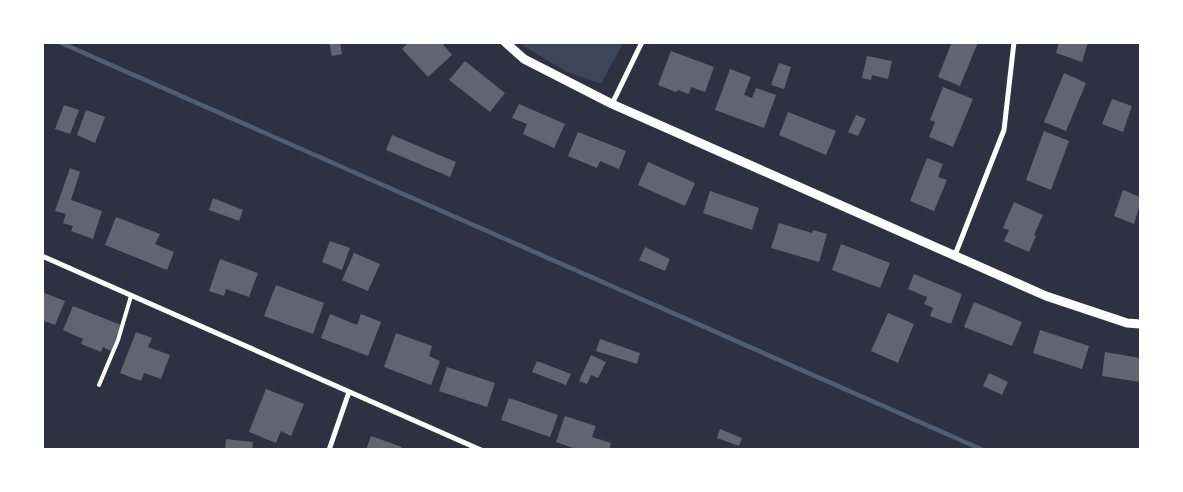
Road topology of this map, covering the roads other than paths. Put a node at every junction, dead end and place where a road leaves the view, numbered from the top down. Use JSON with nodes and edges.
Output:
{"nodes":[{"id":1,"x":505,"y":42,"type":"edge"},
{"id":2,"x":642,"y":42,"type":"edge"},
{"id":3,"x":1014,"y":42,"type":"edge"},
{"id":4,"x":612,"y":104,"type":"junction"},
{"id":5,"x":955,"y":255,"type":"junction"},
{"id":6,"x":42,"y":256,"type":"edge"},
{"id":7,"x":132,"y":296,"type":"junction"},
{"id":8,"x":1140,"y":324,"type":"edge"},
{"id":9,"x":98,"y":385,"type":"dead end"},
{"id":10,"x":349,"y":392,"type":"junction"},
{"id":11,"x":329,"y":450,"type":"edge"},
{"id":12,"x":481,"y":450,"type":"edge"}],
"edges":[{"from":1,"to":4,"type":"street"},
{"from":2,"to":4,"type":"street"},
{"from":3,"to":5,"type":"street"},
{"from":4,"to":5,"type":"street"},
{"from":5,"to":8,"type":"street"},
{"from":6,"to":7,"type":"street"},
{"from":7,"to":9,"type":"lane"},
{"from":7,"to":10,"type":"street"},
{"from":10,"to":11,"type":"street"},
{"from":10,"to":12,"type":"street"}]}
